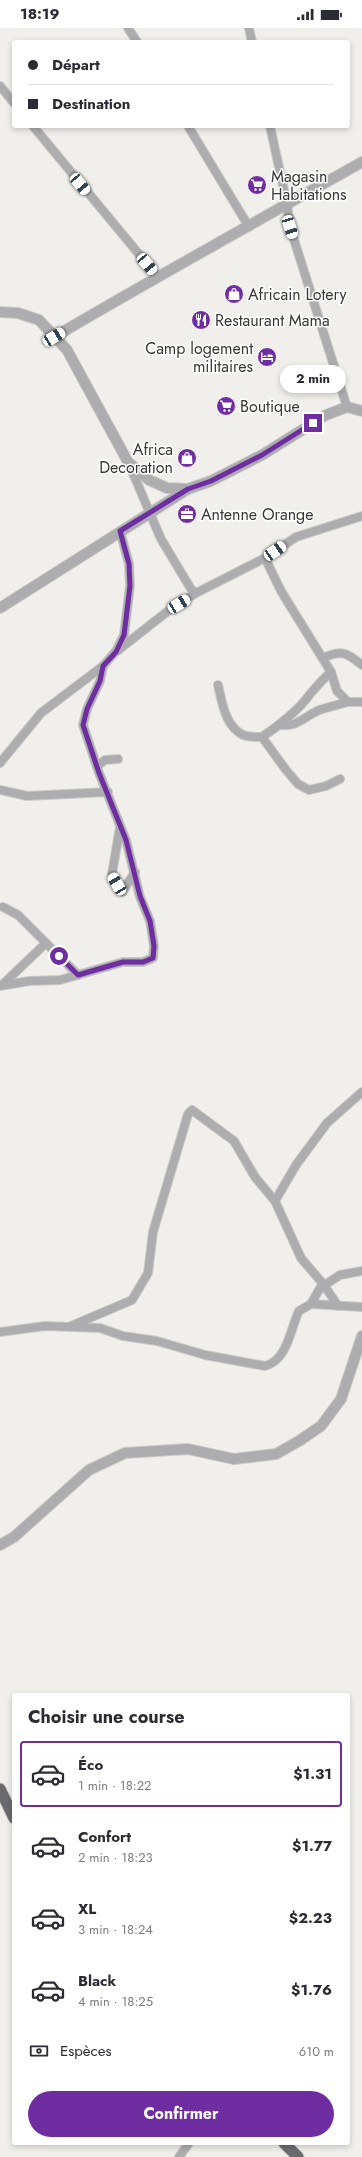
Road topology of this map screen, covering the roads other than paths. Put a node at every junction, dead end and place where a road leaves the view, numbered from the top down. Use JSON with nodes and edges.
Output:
{"nodes":[{"id":1,"x":128,"y":28,"type":"edge"},
{"id":2,"x":249,"y":28,"type":"edge"},
{"id":3,"x":136,"y":40,"type":"edge"},
{"id":4,"x":252,"y":40,"type":"edge"},
{"id":5,"x":0,"y":86,"type":"edge"},
{"id":6,"x":12,"y":101,"type":"edge"},
{"id":7,"x":35,"y":128,"type":"edge"},
{"id":8,"x":189,"y":128,"type":"edge"},
{"id":9,"x":270,"y":128,"type":"edge"},
{"id":10,"x":362,"y":162,"type":"edge"},
{"id":11,"x":287,"y":204,"type":"junction"},
{"id":12,"x":249,"y":227,"type":"junction"},
{"id":13,"x":157,"y":276,"type":"junction"},
{"id":14,"x":0,"y":312,"type":"edge"},
{"id":15,"x":54,"y":337,"type":"junction"},
{"id":16,"x":347,"y":407,"type":"junction"},
{"id":17,"x":362,"y":411,"type":"edge"},
{"id":18,"x":128,"y":462,"type":"junction"},
{"id":19,"x":188,"y":489,"type":"junction"},
{"id":20,"x":151,"y":513,"type":"junction"},
{"id":21,"x":362,"y":516,"type":"edge"},
{"id":22,"x":120,"y":531,"type":"junction"},
{"id":23,"x":265,"y":558,"type":"junction"},
{"id":24,"x":196,"y":594,"type":"junction"},
{"id":25,"x":2,"y":604,"type":"edge"},
{"id":26,"x":116,"y":652,"type":"junction"},
{"id":27,"x":323,"y":658,"type":"junction"},
{"id":28,"x":362,"y":665,"type":"edge"},
{"id":29,"x":103,"y":666,"type":"junction"},
{"id":30,"x":331,"y":672,"type":"junction"},
{"id":31,"x":218,"y":685,"type":"dead end"},
{"id":32,"x":348,"y":702,"type":"junction"},
{"id":33,"x":362,"y":702,"type":"edge"},
{"id":34,"x":280,"y":725,"type":"junction"},
{"id":35,"x":262,"y":737,"type":"junction"},
{"id":36,"x":118,"y":759,"type":"dead end"},
{"id":37,"x":0,"y":763,"type":"edge"},
{"id":38,"x":97,"y":766,"type":"junction"},
{"id":39,"x":340,"y":779,"type":"dead end"},
{"id":40,"x":0,"y":790,"type":"edge"},
{"id":41,"x":108,"y":792,"type":"junction"},
{"id":42,"x":120,"y":826,"type":"junction"},
{"id":43,"x":135,"y":872,"type":"junction"},
{"id":44,"x":3,"y":907,"type":"dead end"},
{"id":45,"x":46,"y":943,"type":"junction"},
{"id":46,"x":78,"y":975,"type":"junction"},
{"id":47,"x":1,"y":986,"type":"edge"},
{"id":48,"x":362,"y":1092,"type":"edge"},
{"id":49,"x":275,"y":1201,"type":"junction"},
{"id":50,"x":362,"y":1271,"type":"edge"},
{"id":51,"x":324,"y":1285,"type":"junction"},
{"id":52,"x":312,"y":1304,"type":"junction"},
{"id":53,"x":338,"y":1306,"type":"junction"},
{"id":54,"x":362,"y":1307,"type":"edge"},
{"id":55,"x":71,"y":1326,"type":"junction"},
{"id":56,"x":0,"y":1332,"type":"edge"},
{"id":57,"x":362,"y":1336,"type":"edge"},
{"id":58,"x":0,"y":1545,"type":"edge"},
{"id":59,"x":0,"y":1789,"type":"edge"},
{"id":60,"x":12,"y":1814,"type":"edge"},
{"id":61,"x":187,"y":2145,"type":"edge"},
{"id":62,"x":286,"y":2145,"type":"edge"},
{"id":63,"x":178,"y":2157,"type":"edge"},
{"id":64,"x":298,"y":2157,"type":"edge"}],
"edges":[{"from":1,"to":3,"type":"street"},
{"from":2,"to":4,"type":"street"},
{"from":5,"to":6,"type":"street"},
{"from":7,"to":13,"type":"street"},
{"from":8,"to":12,"type":"street"},
{"from":9,"to":11,"type":"street"},
{"from":10,"to":11,"type":"street"},
{"from":11,"to":12,"type":"street"},
{"from":11,"to":16,"type":"street"},
{"from":12,"to":13,"type":"street"},
{"from":13,"to":15,"type":"street"},
{"from":14,"to":15,"type":"street"},
{"from":15,"to":18,"type":"street"},
{"from":16,"to":17,"type":"street"},
{"from":16,"to":19,"type":"street"},
{"from":18,"to":19,"type":"street"},
{"from":18,"to":20,"type":"street"},
{"from":19,"to":20,"type":"street"},
{"from":20,"to":22,"type":"street"},
{"from":20,"to":24,"type":"street"},
{"from":21,"to":23,"type":"street"},
{"from":22,"to":25,"type":"street"},
{"from":22,"to":26,"type":"street"},
{"from":23,"to":24,"type":"street"},
{"from":23,"to":27,"type":"street"},
{"from":24,"to":26,"type":"street"},
{"from":26,"to":29,"type":"street"},
{"from":27,"to":28,"type":"street"},
{"from":27,"to":30,"type":"street"},
{"from":29,"to":37,"type":"street"},
{"from":29,"to":38,"type":"street"},
{"from":30,"to":32,"type":"street"},
{"from":30,"to":34,"type":"street"},
{"from":31,"to":35,"type":"street"},
{"from":32,"to":33,"type":"street"},
{"from":32,"to":34,"type":"street"},
{"from":34,"to":35,"type":"street"},
{"from":35,"to":39,"type":"street"},
{"from":36,"to":38,"type":"street"},
{"from":38,"to":41,"type":"street"},
{"from":40,"to":41,"type":"street"},
{"from":41,"to":42,"type":"street"},
{"from":42,"to":43,"type":"street"},
{"from":42,"to":43,"type":"street"},
{"from":43,"to":46,"type":"street"},
{"from":44,"to":45,"type":"street"},
{"from":45,"to":46,"type":"street"},
{"from":45,"to":47,"type":"street"},
{"from":46,"to":47,"type":"street"},
{"from":48,"to":49,"type":"street"},
{"from":49,"to":51,"type":"street"},
{"from":49,"to":55,"type":"street"},
{"from":50,"to":51,"type":"street"},
{"from":51,"to":52,"type":"street"},
{"from":51,"to":53,"type":"street"},
{"from":52,"to":53,"type":"street"},
{"from":52,"to":55,"type":"street"},
{"from":53,"to":54,"type":"street"},
{"from":55,"to":56,"type":"street"},
{"from":57,"to":58,"type":"street"},
{"from":59,"to":60,"type":"highway"},
{"from":61,"to":63,"type":"street"},
{"from":62,"to":64,"type":"highway"}]}
